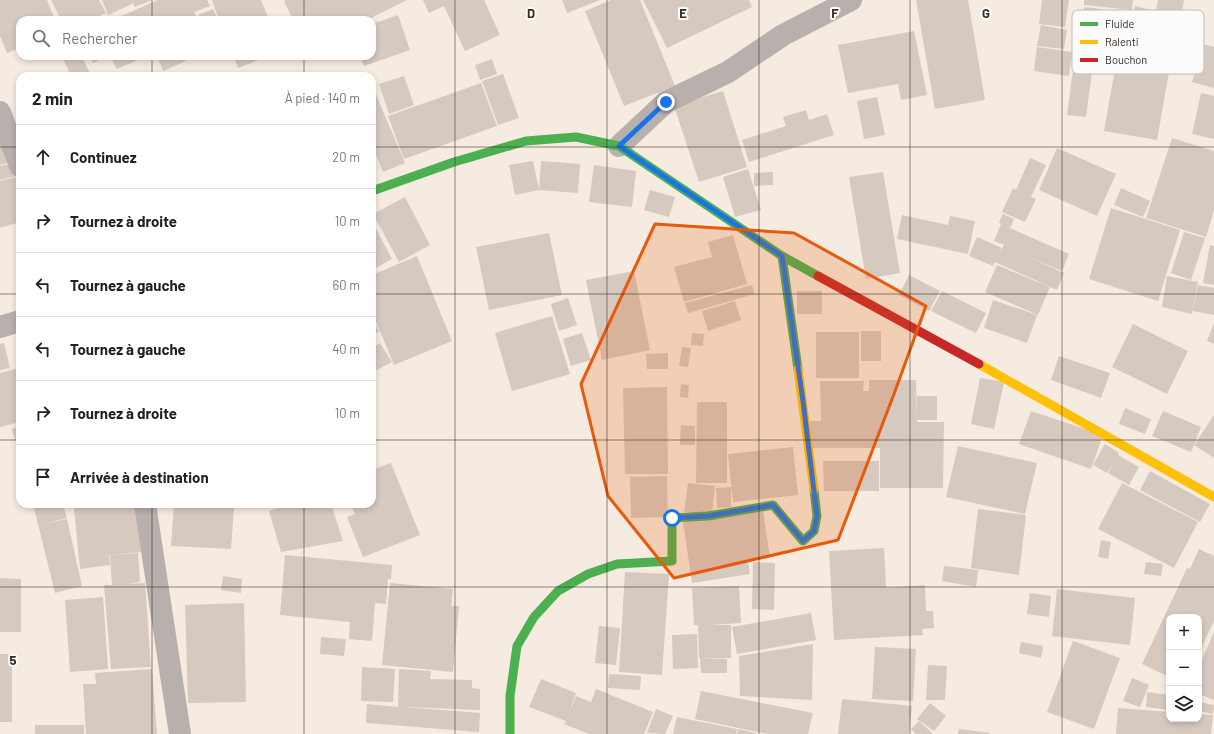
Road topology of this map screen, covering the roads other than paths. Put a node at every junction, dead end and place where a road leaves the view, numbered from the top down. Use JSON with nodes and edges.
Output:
{"nodes":[{"id":1,"x":851,"y":0,"type":"edge"},
{"id":2,"x":0,"y":112,"type":"edge"},
{"id":3,"x":619,"y":146,"type":"junction"},
{"id":4,"x":16,"y":155,"type":"edge"},
{"id":5,"x":376,"y":190,"type":"edge"},
{"id":6,"x":782,"y":256,"type":"junction"},
{"id":7,"x":16,"y":322,"type":"edge"},
{"id":8,"x":0,"y":327,"type":"edge"},
{"id":9,"x":1214,"y":497,"type":"edge"},
{"id":10,"x":146,"y":508,"type":"edge"},
{"id":11,"x":180,"y":734,"type":"edge"},
{"id":12,"x":510,"y":734,"type":"edge"}],
"edges":[{"from":1,"to":3,"type":"street"},
{"from":2,"to":4,"type":"street"},
{"from":3,"to":5,"type":"street"},
{"from":3,"to":6,"type":"street"},
{"from":6,"to":9,"type":"street"},
{"from":6,"to":12,"type":"street"},
{"from":7,"to":8,"type":"street"},
{"from":10,"to":11,"type":"street"}]}
